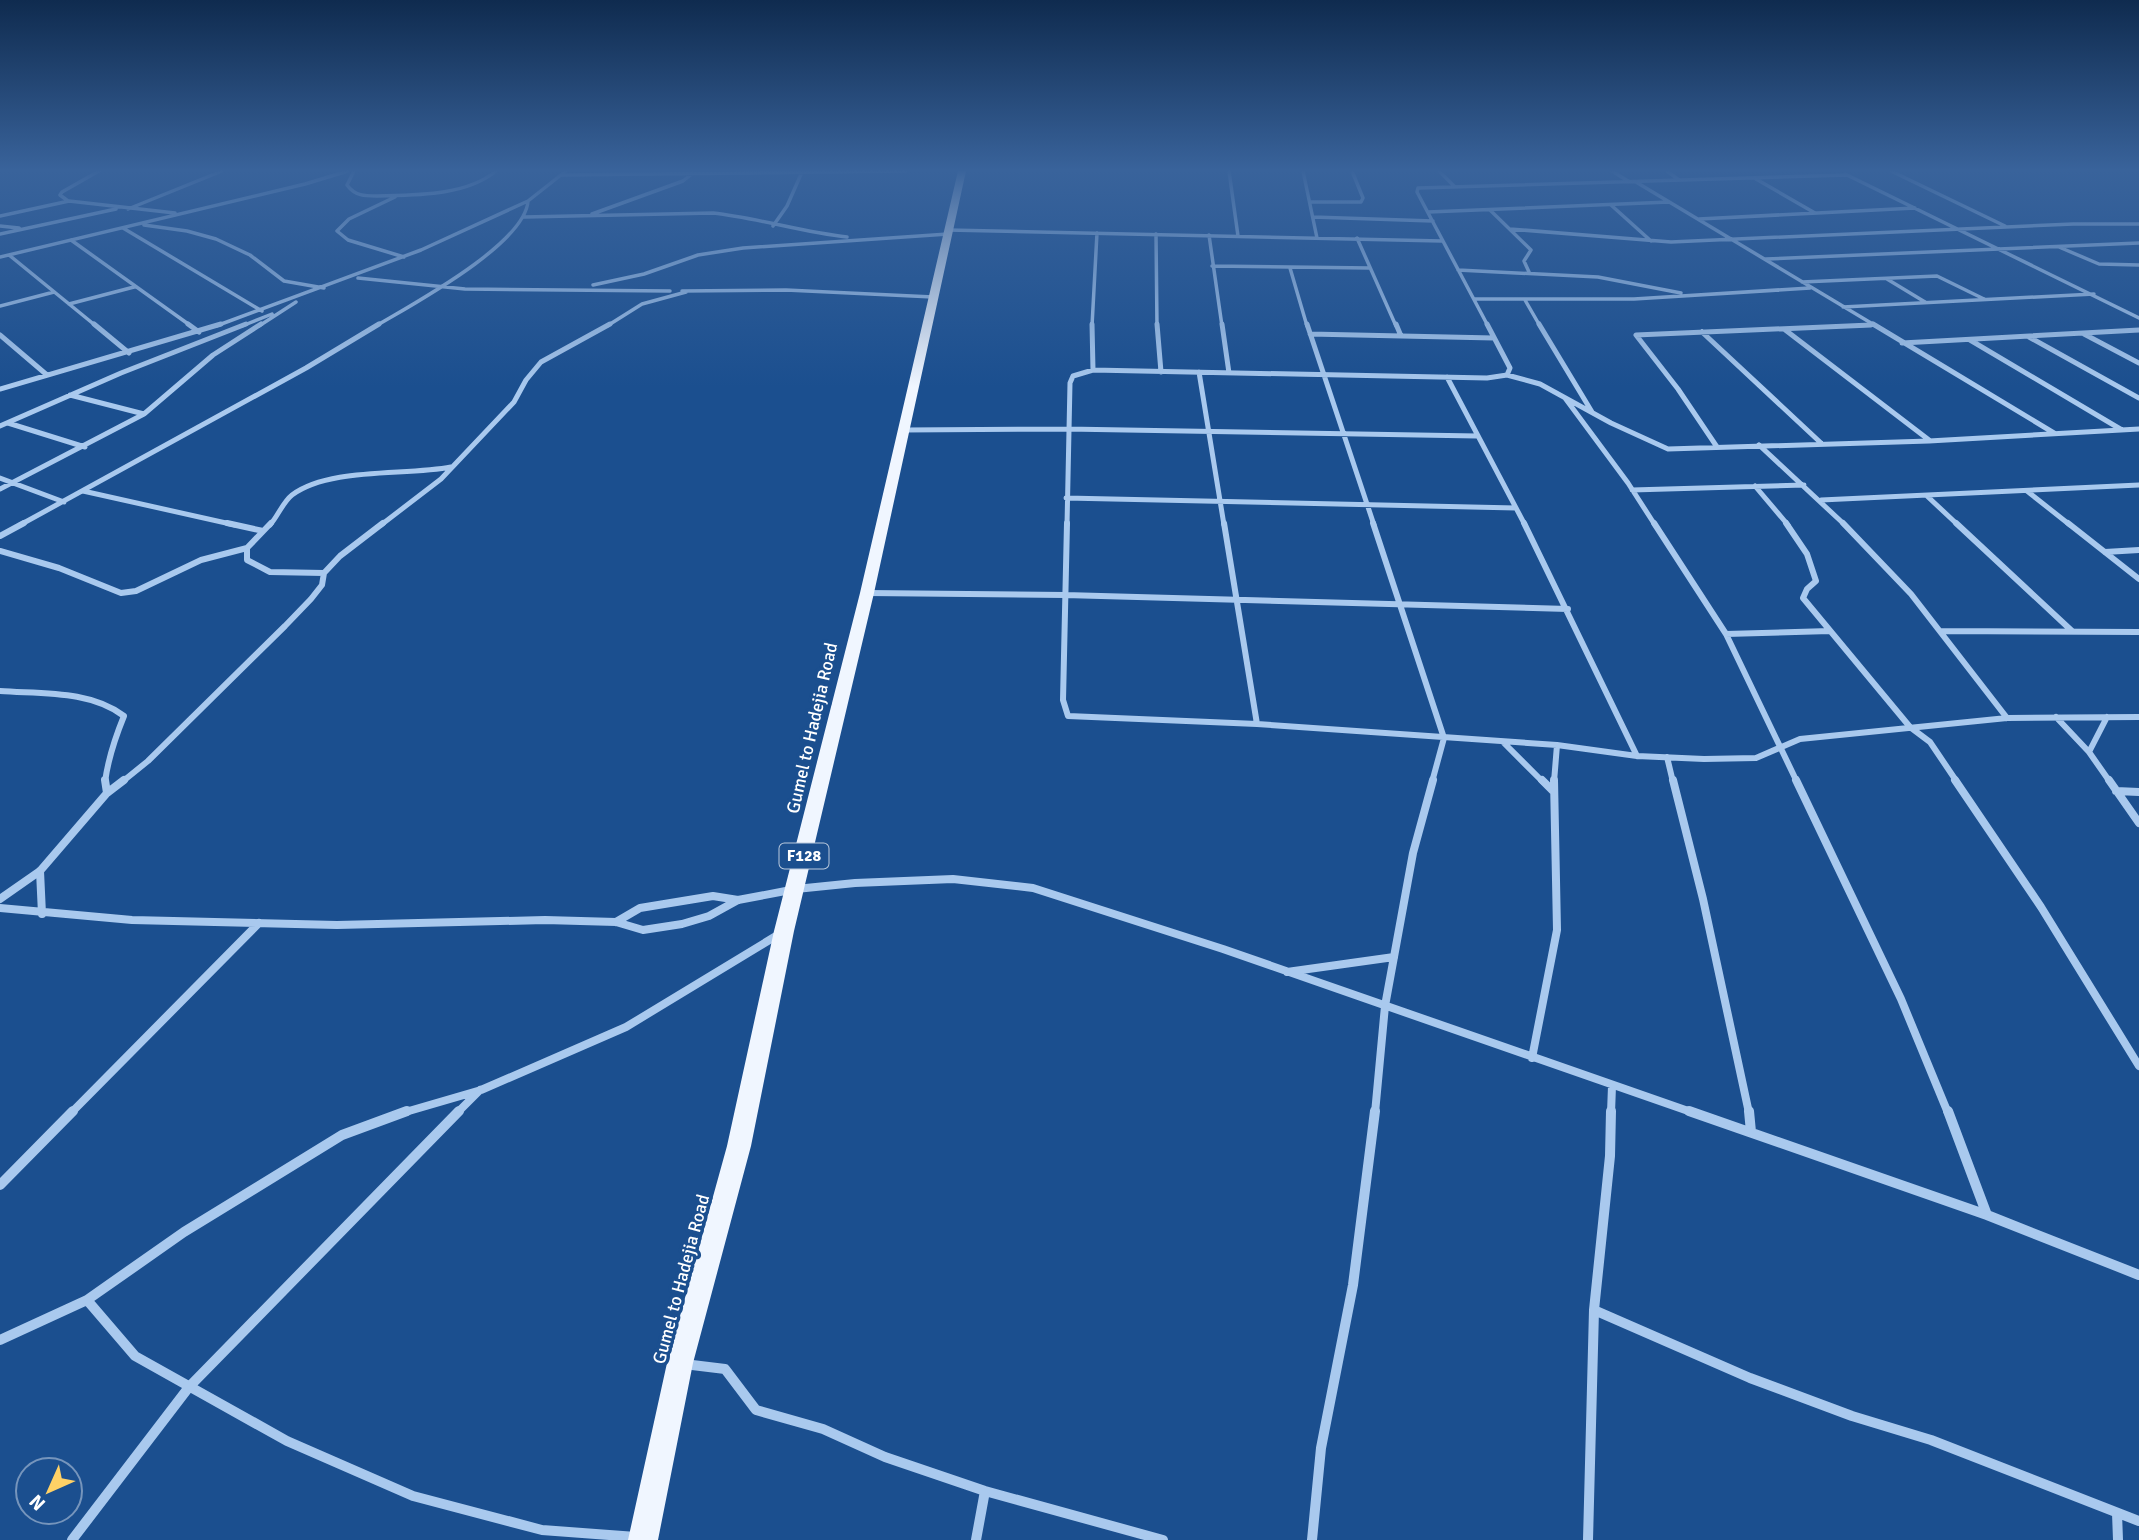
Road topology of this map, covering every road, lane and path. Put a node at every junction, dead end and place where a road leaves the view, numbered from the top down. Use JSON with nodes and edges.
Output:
{"nodes":[{"id":1,"x":59,"y":243,"type":"edge"},
{"id":2,"x":75,"y":243,"type":"edge"},
{"id":3,"x":148,"y":243,"type":"edge"},
{"id":4,"x":224,"y":243,"type":"edge"},
{"id":5,"x":357,"y":243,"type":"edge"},
{"id":6,"x":435,"y":243,"type":"edge"},
{"id":7,"x":501,"y":243,"type":"edge"},
{"id":8,"x":813,"y":243,"type":"edge"},
{"id":9,"x":945,"y":243,"type":"edge"},
{"id":10,"x":1096,"y":243,"type":"edge"},
{"id":11,"x":1156,"y":243,"type":"edge"},
{"id":12,"x":1210,"y":243,"type":"edge"},
{"id":13,"x":1359,"y":243,"type":"edge"},
{"id":14,"x":1443,"y":243,"type":"edge"},
{"id":15,"x":1524,"y":243,"type":"edge"},
{"id":16,"x":1738,"y":243,"type":"edge"},
{"id":17,"x":1986,"y":243,"type":"edge"},
{"id":18,"x":2139,"y":243,"type":"edge"},
{"id":19,"x":2058,"y":246,"type":"junction"},
{"id":20,"x":2002,"y":250,"type":"junction"},
{"id":21,"x":9,"y":255,"type":"junction"},
{"id":22,"x":0,"y":257,"type":"edge"},
{"id":23,"x":404,"y":257,"type":"junction"},
{"id":24,"x":1763,"y":259,"type":"junction"},
{"id":25,"x":2139,"y":265,"type":"edge"},
{"id":26,"x":1212,"y":266,"type":"junction"},
{"id":27,"x":1290,"y":268,"type":"junction"},
{"id":28,"x":1370,"y":268,"type":"junction"},
{"id":29,"x":1458,"y":270,"type":"junction"},
{"id":30,"x":1529,"y":272,"type":"junction"},
{"id":31,"x":353,"y":277,"type":"junction"},
{"id":32,"x":1885,"y":278,"type":"junction"},
{"id":33,"x":1800,"y":282,"type":"junction"},
{"id":34,"x":134,"y":287,"type":"junction"},
{"id":35,"x":441,"y":287,"type":"junction"},
{"id":36,"x":324,"y":288,"type":"junction"},
{"id":37,"x":580,"y":288,"type":"junction"},
{"id":38,"x":1811,"y":288,"type":"junction"},
{"id":39,"x":54,"y":292,"type":"junction"},
{"id":40,"x":686,"y":292,"type":"junction"},
{"id":41,"x":309,"y":294,"type":"junction"},
{"id":42,"x":2094,"y":294,"type":"junction"},
{"id":43,"x":1688,"y":296,"type":"junction"},
{"id":44,"x":933,"y":297,"type":"junction"},
{"id":45,"x":1475,"y":299,"type":"junction"},
{"id":46,"x":1525,"y":300,"type":"junction"},
{"id":47,"x":1985,"y":300,"type":"junction"},
{"id":48,"x":1925,"y":302,"type":"junction"},
{"id":49,"x":69,"y":304,"type":"junction"},
{"id":50,"x":0,"y":306,"type":"edge"},
{"id":51,"x":1841,"y":307,"type":"junction"},
{"id":52,"x":286,"y":309,"type":"junction"},
{"id":53,"x":262,"y":311,"type":"junction"},
{"id":54,"x":2139,"y":315,"type":"edge"},
{"id":55,"x":1872,"y":325,"type":"junction"},
{"id":56,"x":1784,"y":329,"type":"junction"},
{"id":57,"x":2139,"y":330,"type":"edge"},
{"id":58,"x":199,"y":332,"type":"junction"},
{"id":59,"x":1702,"y":332,"type":"junction"},
{"id":60,"x":2082,"y":333,"type":"junction"},
{"id":61,"x":1310,"y":334,"type":"junction"},
{"id":62,"x":0,"y":335,"type":"edge"},
{"id":63,"x":1401,"y":336,"type":"junction"},
{"id":64,"x":2028,"y":336,"type":"junction"},
{"id":65,"x":1494,"y":338,"type":"junction"},
{"id":66,"x":1969,"y":340,"type":"junction"},
{"id":67,"x":1902,"y":343,"type":"junction"},
{"id":68,"x":129,"y":353,"type":"junction"},
{"id":69,"x":2139,"y":363,"type":"edge"},
{"id":70,"x":1093,"y":370,"type":"junction"},
{"id":71,"x":1161,"y":372,"type":"junction"},
{"id":72,"x":1199,"y":372,"type":"junction"},
{"id":73,"x":1229,"y":373,"type":"junction"},
{"id":74,"x":47,"y":375,"type":"junction"},
{"id":75,"x":1322,"y":375,"type":"junction"},
{"id":76,"x":1507,"y":375,"type":"junction"},
{"id":77,"x":1447,"y":377,"type":"junction"},
{"id":78,"x":0,"y":388,"type":"edge"},
{"id":79,"x":70,"y":395,"type":"junction"},
{"id":80,"x":1563,"y":396,"type":"junction"},
{"id":81,"x":2139,"y":398,"type":"edge"},
{"id":82,"x":1592,"y":412,"type":"junction"},
{"id":83,"x":144,"y":414,"type":"junction"},
{"id":84,"x":8,"y":423,"type":"junction"},
{"id":85,"x":0,"y":426,"type":"edge"},
{"id":86,"x":1067,"y":429,"type":"junction"},
{"id":87,"x":2139,"y":429,"type":"edge"},
{"id":88,"x":904,"y":430,"type":"junction"},
{"id":89,"x":2123,"y":430,"type":"junction"},
{"id":90,"x":1208,"y":433,"type":"junction"},
{"id":91,"x":1342,"y":434,"type":"junction"},
{"id":92,"x":2056,"y":434,"type":"junction"},
{"id":93,"x":1477,"y":436,"type":"junction"},
{"id":94,"x":1929,"y":441,"type":"junction"},
{"id":95,"x":1821,"y":443,"type":"junction"},
{"id":96,"x":1759,"y":445,"type":"junction"},
{"id":97,"x":85,"y":447,"type":"junction"},
{"id":98,"x":1717,"y":447,"type":"junction"},
{"id":99,"x":452,"y":466,"type":"junction"},
{"id":100,"x":0,"y":478,"type":"edge"},
{"id":101,"x":12,"y":483,"type":"junction"},
{"id":102,"x":1804,"y":485,"type":"junction"},
{"id":103,"x":2139,"y":485,"type":"edge"},
{"id":104,"x":1755,"y":486,"type":"junction"},
{"id":105,"x":0,"y":489,"type":"edge"},
{"id":106,"x":1632,"y":490,"type":"junction"},
{"id":107,"x":83,"y":491,"type":"junction"},
{"id":108,"x":2027,"y":491,"type":"junction"},
{"id":109,"x":1926,"y":495,"type":"junction"},
{"id":110,"x":1066,"y":498,"type":"junction"},
{"id":111,"x":1821,"y":500,"type":"junction"},
{"id":112,"x":64,"y":502,"type":"junction"},
{"id":113,"x":1220,"y":503,"type":"junction"},
{"id":114,"x":1368,"y":507,"type":"junction"},
{"id":115,"x":1516,"y":508,"type":"junction"},
{"id":116,"x":263,"y":531,"type":"junction"},
{"id":117,"x":0,"y":536,"type":"edge"},
{"id":118,"x":247,"y":548,"type":"junction"},
{"id":119,"x":2139,"y":550,"type":"edge"},
{"id":120,"x":0,"y":551,"type":"edge"},
{"id":121,"x":2105,"y":552,"type":"junction"},
{"id":122,"x":324,"y":573,"type":"junction"},
{"id":123,"x":2139,"y":579,"type":"edge"},
{"id":124,"x":867,"y":593,"type":"junction"},
{"id":125,"x":1065,"y":595,"type":"junction"},
{"id":126,"x":1236,"y":602,"type":"junction"},
{"id":127,"x":1401,"y":603,"type":"junction"},
{"id":128,"x":1568,"y":609,"type":"junction"},
{"id":129,"x":1830,"y":631,"type":"junction"},
{"id":130,"x":1940,"y":631,"type":"junction"},
{"id":131,"x":2072,"y":631,"type":"junction"},
{"id":132,"x":2139,"y":632,"type":"edge"},
{"id":133,"x":1726,"y":635,"type":"junction"},
{"id":134,"x":0,"y":691,"type":"edge"},
{"id":135,"x":2056,"y":717,"type":"junction"},
{"id":136,"x":2107,"y":717,"type":"junction"},
{"id":137,"x":2139,"y":717,"type":"edge"},
{"id":138,"x":2007,"y":718,"type":"junction"},
{"id":139,"x":1257,"y":724,"type":"junction"},
{"id":140,"x":1910,"y":727,"type":"junction"},
{"id":141,"x":1444,"y":738,"type":"junction"},
{"id":142,"x":1504,"y":743,"type":"junction"},
{"id":143,"x":1557,"y":745,"type":"junction"},
{"id":144,"x":1781,"y":747,"type":"junction"},
{"id":145,"x":2089,"y":752,"type":"junction"},
{"id":146,"x":1637,"y":756,"type":"junction"},
{"id":147,"x":1667,"y":757,"type":"junction"},
{"id":148,"x":1553,"y":791,"type":"junction"},
{"id":149,"x":2116,"y":791,"type":"junction"},
{"id":150,"x":2139,"y":792,"type":"edge"},
{"id":151,"x":107,"y":793,"type":"junction"},
{"id":152,"x":2139,"y":822,"type":"edge"},
{"id":153,"x":40,"y":871,"type":"junction"},
{"id":154,"x":796,"y":889,"type":"junction"},
{"id":155,"x":0,"y":899,"type":"edge"},
{"id":156,"x":738,"y":900,"type":"junction"},
{"id":157,"x":0,"y":908,"type":"edge"},
{"id":158,"x":42,"y":914,"type":"junction"},
{"id":159,"x":616,"y":922,"type":"junction"},
{"id":160,"x":258,"y":923,"type":"junction"},
{"id":161,"x":784,"y":931,"type":"junction"},
{"id":162,"x":1394,"y":957,"type":"junction"},
{"id":163,"x":1283,"y":972,"type":"junction"},
{"id":164,"x":1385,"y":1006,"type":"junction"},
{"id":165,"x":1532,"y":1058,"type":"junction"},
{"id":166,"x":2139,"y":1066,"type":"edge"},
{"id":167,"x":1612,"y":1086,"type":"junction"},
{"id":168,"x":481,"y":1090,"type":"junction"},
{"id":169,"x":1751,"y":1132,"type":"junction"},
{"id":170,"x":0,"y":1185,"type":"edge"},
{"id":171,"x":1987,"y":1215,"type":"junction"},
{"id":172,"x":2139,"y":1275,"type":"edge"},
{"id":173,"x":87,"y":1300,"type":"junction"},
{"id":174,"x":1594,"y":1310,"type":"junction"},
{"id":175,"x":0,"y":1340,"type":"edge"},
{"id":176,"x":680,"y":1363,"type":"junction"},
{"id":177,"x":189,"y":1387,"type":"junction"},
{"id":178,"x":985,"y":1491,"type":"junction"},
{"id":179,"x":2117,"y":1513,"type":"junction"},
{"id":180,"x":2139,"y":1521,"type":"edge"},
{"id":181,"x":643,"y":1539,"type":"edge"},
{"id":182,"x":72,"y":1540,"type":"edge"},
{"id":183,"x":976,"y":1540,"type":"edge"},
{"id":184,"x":1163,"y":1540,"type":"edge"},
{"id":185,"x":1312,"y":1540,"type":"edge"},
{"id":186,"x":1588,"y":1540,"type":"edge"},
{"id":187,"x":2118,"y":1540,"type":"edge"}],
"edges":[{"from":1,"to":21,"type":"street"},
{"from":2,"to":34,"type":"street"},
{"from":3,"to":53,"type":"street"},
{"from":4,"to":36,"type":"street"},
{"from":5,"to":23,"type":"street"},
{"from":6,"to":23,"type":"street"},
{"from":7,"to":35,"type":"street"},
{"from":8,"to":37,"type":"street"},
{"from":9,"to":44,"type":"main road","name":"Gumel to Hadejia Road","number":"F128"},
{"from":10,"to":70,"type":"street"},
{"from":11,"to":71,"type":"street"},
{"from":12,"to":26,"type":"street"},
{"from":13,"to":28,"type":"street"},
{"from":14,"to":29,"type":"street"},
{"from":15,"to":30,"type":"street"},
{"from":16,"to":24,"type":"street"},
{"from":17,"to":20,"type":"street"},
{"from":18,"to":19,"type":"street"},
{"from":19,"to":20,"type":"street"},
{"from":19,"to":25,"type":"street"},
{"from":20,"to":24,"type":"street"},
{"from":20,"to":42,"type":"street"},
{"from":21,"to":22,"type":"street"},
{"from":21,"to":39,"type":"street"},
{"from":23,"to":31,"type":"street"},
{"from":24,"to":33,"type":"street"},
{"from":26,"to":27,"type":"street"},
{"from":26,"to":73,"type":"street"},
{"from":27,"to":28,"type":"street"},
{"from":27,"to":61,"type":"street"},
{"from":28,"to":63,"type":"street"},
{"from":29,"to":30,"type":"street"},
{"from":29,"to":45,"type":"street"},
{"from":30,"to":43,"type":"street"},
{"from":31,"to":35,"type":"street"},
{"from":31,"to":36,"type":"street"},
{"from":32,"to":33,"type":"street"},
{"from":32,"to":47,"type":"street"},
{"from":32,"to":48,"type":"street"},
{"from":33,"to":38,"type":"street"},
{"from":34,"to":49,"type":"street"},
{"from":34,"to":58,"type":"street"},
{"from":35,"to":37,"type":"street"},
{"from":35,"to":107,"type":"street"},
{"from":36,"to":41,"type":"street"},
{"from":37,"to":40,"type":"street"},
{"from":38,"to":43,"type":"street"},
{"from":38,"to":51,"type":"street"},
{"from":39,"to":49,"type":"street"},
{"from":39,"to":50,"type":"street"},
{"from":40,"to":44,"type":"street"},
{"from":40,"to":99,"type":"street"},
{"from":41,"to":52,"type":"street"},
{"from":41,"to":53,"type":"street"},
{"from":42,"to":47,"type":"street"},
{"from":42,"to":54,"type":"street"},
{"from":43,"to":46,"type":"street"},
{"from":44,"to":88,"type":"main road","name":"Gumel to Hadejia Road","number":"F128"},
{"from":45,"to":46,"type":"street"},
{"from":45,"to":65,"type":"street"},
{"from":46,"to":82,"type":"street"},
{"from":47,"to":48,"type":"street"},
{"from":48,"to":51,"type":"street"},
{"from":49,"to":68,"type":"street"},
{"from":51,"to":55,"type":"street"},
{"from":52,"to":79,"type":"street"},
{"from":52,"to":83,"type":"street"},
{"from":53,"to":58,"type":"street"},
{"from":55,"to":56,"type":"street"},
{"from":55,"to":67,"type":"street"},
{"from":56,"to":59,"type":"street"},
{"from":56,"to":94,"type":"street"},
{"from":57,"to":60,"type":"street"},
{"from":58,"to":68,"type":"street"},
{"from":59,"to":95,"type":"street"},
{"from":59,"to":98,"type":"street"},
{"from":60,"to":64,"type":"street"},
{"from":60,"to":69,"type":"street"},
{"from":61,"to":63,"type":"street"},
{"from":61,"to":75,"type":"street"},
{"from":62,"to":74,"type":"street"},
{"from":63,"to":65,"type":"street"},
{"from":64,"to":66,"type":"street"},
{"from":64,"to":81,"type":"street"},
{"from":65,"to":76,"type":"street"},
{"from":66,"to":67,"type":"street"},
{"from":66,"to":89,"type":"street"},
{"from":67,"to":92,"type":"street"},
{"from":68,"to":74,"type":"street"},
{"from":70,"to":71,"type":"street"},
{"from":70,"to":86,"type":"street"},
{"from":71,"to":72,"type":"street"},
{"from":72,"to":73,"type":"street"},
{"from":72,"to":90,"type":"street"},
{"from":73,"to":75,"type":"street"},
{"from":74,"to":78,"type":"street"},
{"from":75,"to":77,"type":"street"},
{"from":75,"to":91,"type":"street"},
{"from":76,"to":77,"type":"street"},
{"from":76,"to":80,"type":"street"},
{"from":77,"to":93,"type":"street"},
{"from":79,"to":83,"type":"street"},
{"from":79,"to":84,"type":"street"},
{"from":80,"to":82,"type":"street"},
{"from":80,"to":106,"type":"street"},
{"from":82,"to":98,"type":"street"},
{"from":83,"to":97,"type":"street"},
{"from":84,"to":85,"type":"street"},
{"from":84,"to":97,"type":"street"},
{"from":86,"to":88,"type":"street"},
{"from":86,"to":90,"type":"street"},
{"from":86,"to":110,"type":"street"},
{"from":87,"to":89,"type":"street"},
{"from":88,"to":124,"type":"main road","name":"Gumel to Hadejia Road","number":"F128"},
{"from":89,"to":92,"type":"street"},
{"from":90,"to":91,"type":"street"},
{"from":90,"to":113,"type":"street"},
{"from":91,"to":93,"type":"street"},
{"from":91,"to":114,"type":"street"},
{"from":92,"to":94,"type":"street"},
{"from":93,"to":115,"type":"street"},
{"from":94,"to":95,"type":"street"},
{"from":95,"to":96,"type":"street"},
{"from":96,"to":98,"type":"street"},
{"from":96,"to":102,"type":"street"},
{"from":97,"to":101,"type":"street"},
{"from":99,"to":116,"type":"street"},
{"from":99,"to":122,"type":"street"},
{"from":100,"to":101,"type":"street"},
{"from":101,"to":105,"type":"street"},
{"from":101,"to":112,"type":"street"},
{"from":102,"to":104,"type":"street"},
{"from":102,"to":111,"type":"street"},
{"from":103,"to":108,"type":"street"},
{"from":104,"to":106,"type":"street"},
{"from":104,"to":129,"type":"street"},
{"from":106,"to":133,"type":"street"},
{"from":107,"to":112,"type":"street"},
{"from":107,"to":116,"type":"street"},
{"from":108,"to":109,"type":"street"},
{"from":108,"to":121,"type":"street"},
{"from":109,"to":111,"type":"street"},
{"from":109,"to":131,"type":"street"},
{"from":110,"to":113,"type":"street"},
{"from":110,"to":125,"type":"street"},
{"from":111,"to":130,"type":"street"},
{"from":112,"to":117,"type":"street"},
{"from":113,"to":114,"type":"street"},
{"from":113,"to":126,"type":"street"},
{"from":114,"to":115,"type":"street"},
{"from":114,"to":127,"type":"street"},
{"from":115,"to":128,"type":"street"},
{"from":116,"to":118,"type":"street"},
{"from":118,"to":120,"type":"street"},
{"from":118,"to":122,"type":"street"},
{"from":119,"to":121,"type":"street"},
{"from":121,"to":123,"type":"street"},
{"from":122,"to":151,"type":"street"},
{"from":124,"to":125,"type":"street"},
{"from":124,"to":154,"type":"main road","name":"Gumel to Hadejia Road","number":"F128"},
{"from":125,"to":126,"type":"street"},
{"from":125,"to":139,"type":"street"},
{"from":126,"to":127,"type":"street"},
{"from":126,"to":139,"type":"street"},
{"from":127,"to":128,"type":"street"},
{"from":127,"to":141,"type":"street"},
{"from":128,"to":146,"type":"street"},
{"from":129,"to":133,"type":"street"},
{"from":129,"to":140,"type":"street"},
{"from":130,"to":131,"type":"street"},
{"from":130,"to":138,"type":"street"},
{"from":131,"to":132,"type":"street"},
{"from":133,"to":144,"type":"street"},
{"from":134,"to":151,"type":"street"},
{"from":135,"to":136,"type":"street"},
{"from":135,"to":138,"type":"street"},
{"from":135,"to":145,"type":"street"},
{"from":136,"to":137,"type":"street"},
{"from":136,"to":145,"type":"street"},
{"from":138,"to":140,"type":"street"},
{"from":139,"to":141,"type":"street"},
{"from":140,"to":144,"type":"street"},
{"from":140,"to":166,"type":"street"},
{"from":141,"to":142,"type":"street"},
{"from":141,"to":162,"type":"street"},
{"from":142,"to":143,"type":"street"},
{"from":142,"to":148,"type":"street"},
{"from":143,"to":146,"type":"street"},
{"from":143,"to":148,"type":"street"},
{"from":144,"to":147,"type":"street"},
{"from":144,"to":171,"type":"street"},
{"from":145,"to":149,"type":"street"},
{"from":146,"to":147,"type":"street"},
{"from":147,"to":169,"type":"street"},
{"from":148,"to":165,"type":"street"},
{"from":149,"to":150,"type":"street"},
{"from":149,"to":152,"type":"street"},
{"from":151,"to":153,"type":"street"},
{"from":153,"to":155,"type":"street"},
{"from":153,"to":158,"type":"street"},
{"from":154,"to":156,"type":"street"},
{"from":154,"to":161,"type":"main road","name":"Gumel to Hadejia Road","number":"F128"},
{"from":154,"to":163,"type":"street"},
{"from":156,"to":159,"type":"street"},
{"from":156,"to":159,"type":"street"},
{"from":157,"to":158,"type":"street"},
{"from":158,"to":160,"type":"street"},
{"from":159,"to":160,"type":"street"},
{"from":160,"to":170,"type":"street"},
{"from":161,"to":168,"type":"street"},
{"from":161,"to":176,"type":"main road","name":"Gumel to Hadejia Road","number":"F128"},
{"from":162,"to":163,"type":"street"},
{"from":162,"to":164,"type":"street"},
{"from":163,"to":164,"type":"street"},
{"from":164,"to":165,"type":"street"},
{"from":164,"to":185,"type":"street"},
{"from":165,"to":167,"type":"street"},
{"from":167,"to":169,"type":"street"},
{"from":167,"to":174,"type":"street"},
{"from":168,"to":173,"type":"street"},
{"from":168,"to":177,"type":"street"},
{"from":169,"to":171,"type":"street"},
{"from":171,"to":172,"type":"street"},
{"from":173,"to":175,"type":"street"},
{"from":173,"to":177,"type":"street"},
{"from":174,"to":179,"type":"street"},
{"from":174,"to":186,"type":"street"},
{"from":176,"to":178,"type":"street"},
{"from":176,"to":181,"type":"main road","name":"Gumel to Hadejia Road","number":"F128"},
{"from":177,"to":181,"type":"street"},
{"from":177,"to":182,"type":"street"},
{"from":178,"to":183,"type":"street"},
{"from":178,"to":184,"type":"street"},
{"from":179,"to":180,"type":"street"},
{"from":179,"to":187,"type":"street"}]}
